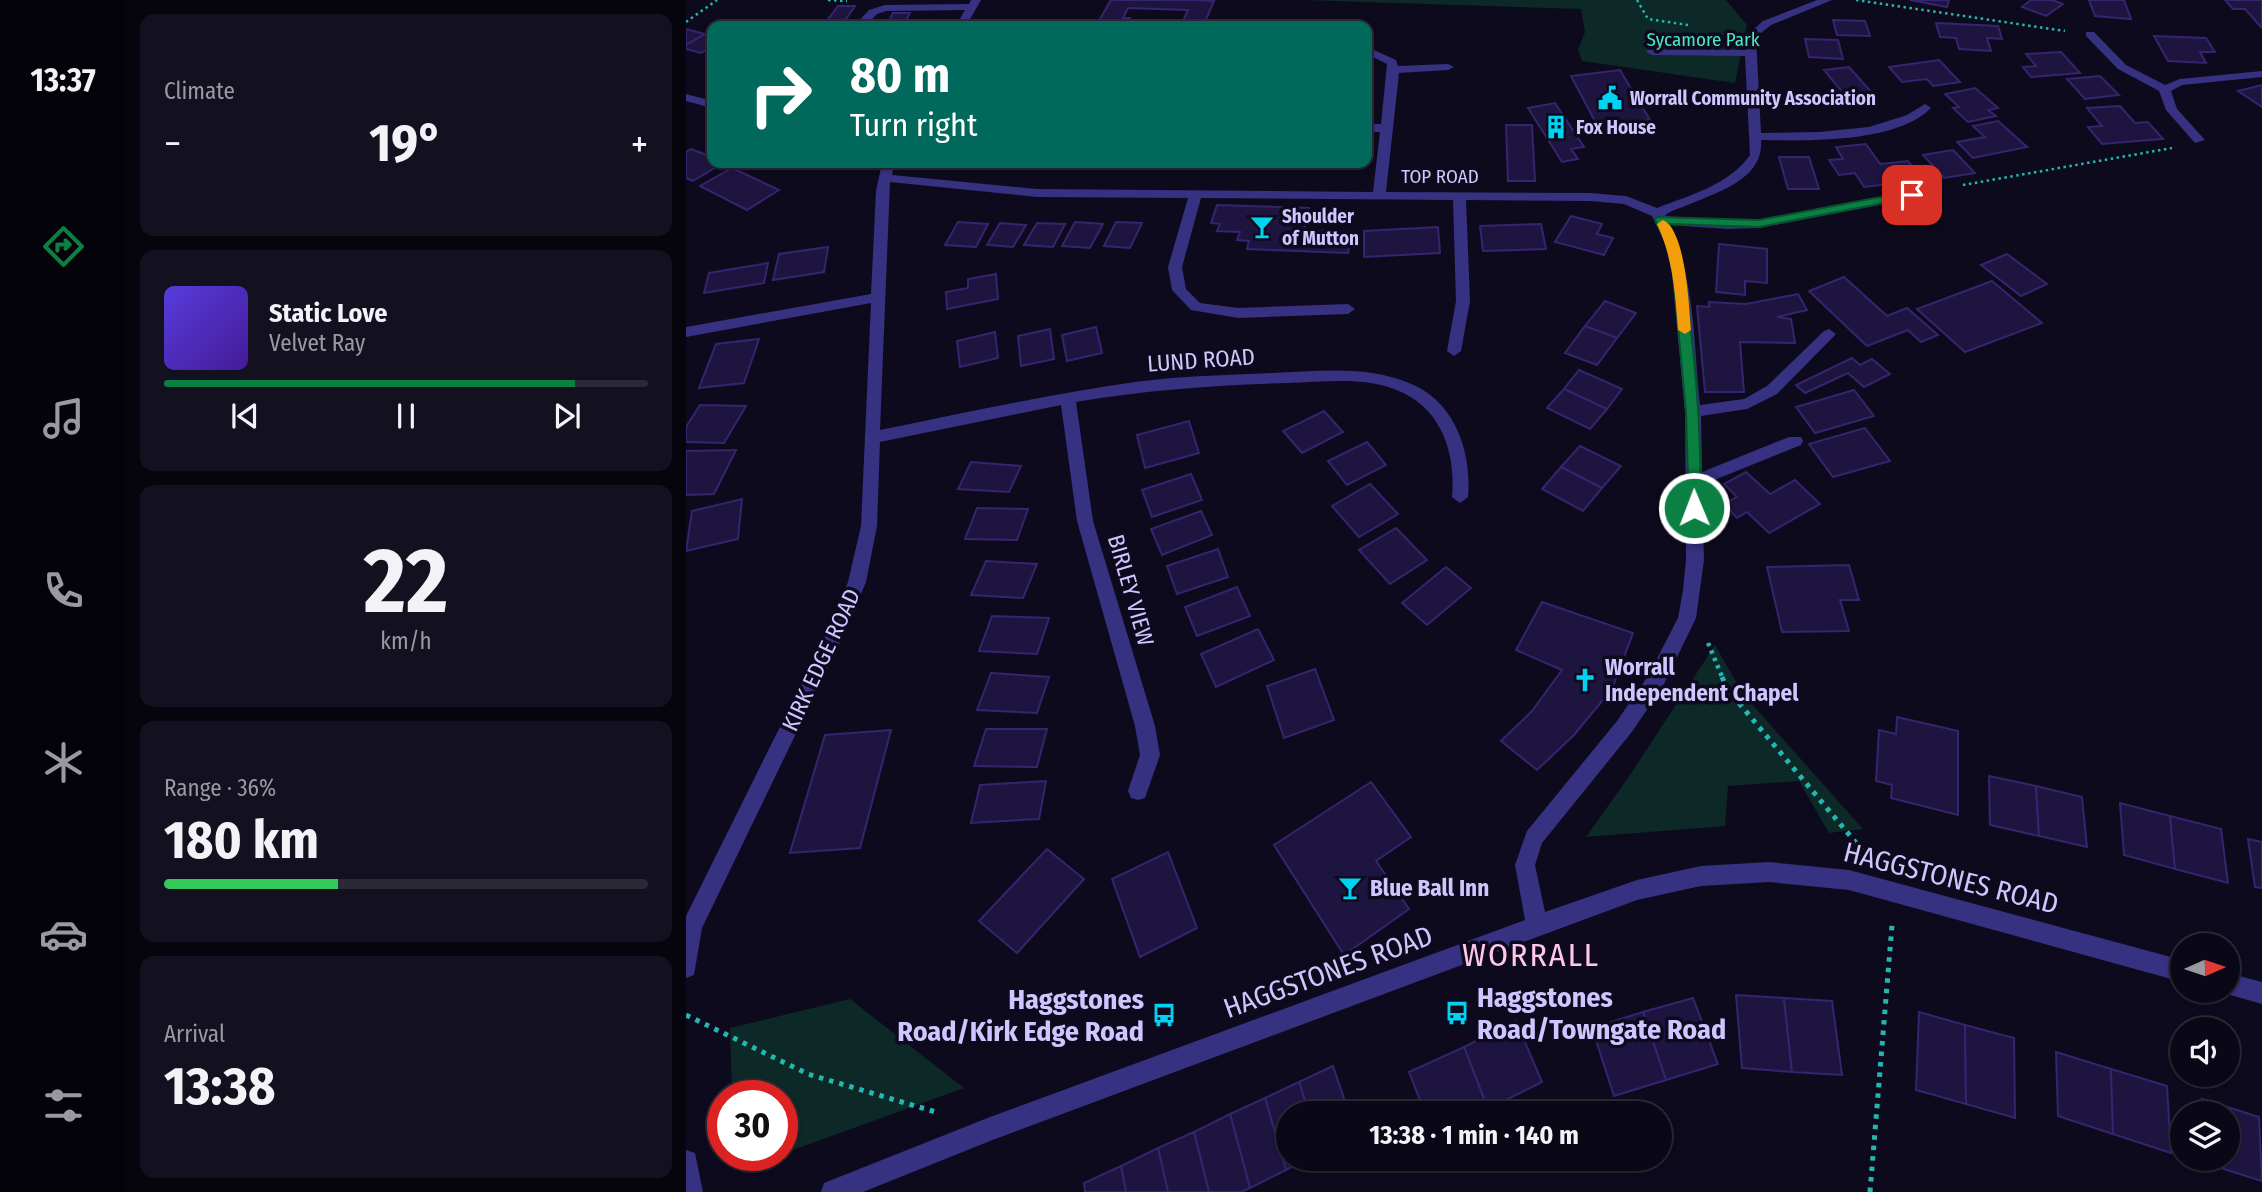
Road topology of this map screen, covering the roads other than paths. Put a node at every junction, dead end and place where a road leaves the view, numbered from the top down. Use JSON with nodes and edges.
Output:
{"nodes":[{"id":1,"x":1827,"y":0,"type":"edge"},
{"id":2,"x":974,"y":4,"type":"edge"},
{"id":3,"x":864,"y":21,"type":"edge"},
{"id":4,"x":964,"y":21,"type":"edge"},
{"id":5,"x":2090,"y":34,"type":"road end"},
{"id":6,"x":1372,"y":52,"type":"edge"},
{"id":7,"x":1652,"y":52,"type":"dead end"},
{"id":8,"x":1750,"y":53,"type":"junction"},
{"id":9,"x":1448,"y":67,"type":"dead end"},
{"id":10,"x":1392,"y":70,"type":"junction"},
{"id":11,"x":2262,"y":74,"type":"edge"},
{"id":12,"x":2165,"y":89,"type":"junction"},
{"id":13,"x":686,"y":97,"type":"edge"},
{"id":14,"x":707,"y":103,"type":"edge"},
{"id":15,"x":1925,"y":108,"type":"dead end"},
{"id":16,"x":1372,"y":128,"type":"edge"},
{"id":17,"x":1387,"y":128,"type":"junction"},
{"id":18,"x":1755,"y":136,"type":"junction"},
{"id":19,"x":2200,"y":139,"type":"road end"},
{"id":20,"x":886,"y":171,"type":"edge"},
{"id":21,"x":1937,"y":190,"type":"road end"},
{"id":22,"x":1195,"y":195,"type":"junction"},
{"id":23,"x":1458,"y":195,"type":"junction"},
{"id":24,"x":1379,"y":196,"type":"junction"},
{"id":25,"x":1659,"y":216,"type":"junction"},
{"id":26,"x":877,"y":297,"type":"junction"},
{"id":27,"x":1348,"y":309,"type":"dead end"},
{"id":28,"x":686,"y":332,"type":"edge"},
{"id":29,"x":1829,"y":334,"type":"dead end"},
{"id":30,"x":1454,"y":351,"type":"dead end"},
{"id":31,"x":1068,"y":398,"type":"junction"},
{"id":32,"x":1693,"y":412,"type":"junction"},
{"id":33,"x":872,"y":438,"type":"junction"},
{"id":34,"x":1795,"y":441,"type":"dead end"},
{"id":35,"x":1694,"y":482,"type":"junction"},
{"id":36,"x":1461,"y":497,"type":"dead end"},
{"id":37,"x":1138,"y":791,"type":"dead end"},
{"id":38,"x":1537,"y":926,"type":"junction"},
{"id":39,"x":689,"y":933,"type":"edge"},
{"id":40,"x":686,"y":967,"type":"edge"},
{"id":41,"x":2170,"y":968,"type":"edge"},
{"id":42,"x":2240,"y":987,"type":"edge"},
{"id":43,"x":2262,"y":993,"type":"edge"},
{"id":44,"x":686,"y":1162,"type":"edge"},
{"id":45,"x":691,"y":1192,"type":"edge"},
{"id":46,"x":833,"y":1192,"type":"edge"}],
"edges":[{"from":1,"to":8,"type":"street"},
{"from":2,"to":3,"type":"street"},
{"from":2,"to":4,"type":"street"},
{"from":5,"to":12,"type":"street"},
{"from":6,"to":10,"type":"street"},
{"from":7,"to":8,"type":"street"},
{"from":8,"to":18,"type":"street"},
{"from":9,"to":10,"type":"street"},
{"from":10,"to":17,"type":"street"},
{"from":11,"to":12,"type":"street"},
{"from":12,"to":19,"type":"street"},
{"from":13,"to":14,"type":"street"},
{"from":15,"to":18,"type":"street"},
{"from":16,"to":17,"type":"street"},
{"from":17,"to":24,"type":"street"},
{"from":18,"to":25,"type":"street"},
{"from":20,"to":22,"type":"street","name":"TOP ROAD"},
{"from":20,"to":26,"type":"street","name":"KIRK EDGE ROAD"},
{"from":21,"to":25,"type":"street","name":"TOP ROAD"},
{"from":22,"to":24,"type":"street","name":"TOP ROAD"},
{"from":22,"to":27,"type":"street"},
{"from":23,"to":24,"type":"street","name":"TOP ROAD"},
{"from":23,"to":25,"type":"street","name":"TOP ROAD"},
{"from":23,"to":30,"type":"street"},
{"from":25,"to":32,"type":"street"},
{"from":26,"to":28,"type":"street"},
{"from":26,"to":33,"type":"street","name":"KIRK EDGE ROAD"},
{"from":29,"to":32,"type":"street"},
{"from":31,"to":33,"type":"street","name":"LUND ROAD"},
{"from":31,"to":36,"type":"street","name":"LUND ROAD"},
{"from":31,"to":37,"type":"street","name":"BIRLEY VIEW"},
{"from":32,"to":35,"type":"street"},
{"from":33,"to":39,"type":"street","name":"KIRK EDGE ROAD"},
{"from":34,"to":35,"type":"street"},
{"from":35,"to":38,"type":"street"},
{"from":38,"to":41,"type":"street","name":"HAGGSTONES ROAD"},
{"from":38,"to":46,"type":"street","name":"HAGGSTONES ROAD"},
{"from":39,"to":40,"type":"street","name":"KIRK EDGE ROAD"},
{"from":42,"to":43,"type":"street"},
{"from":44,"to":45,"type":"street"}]}
